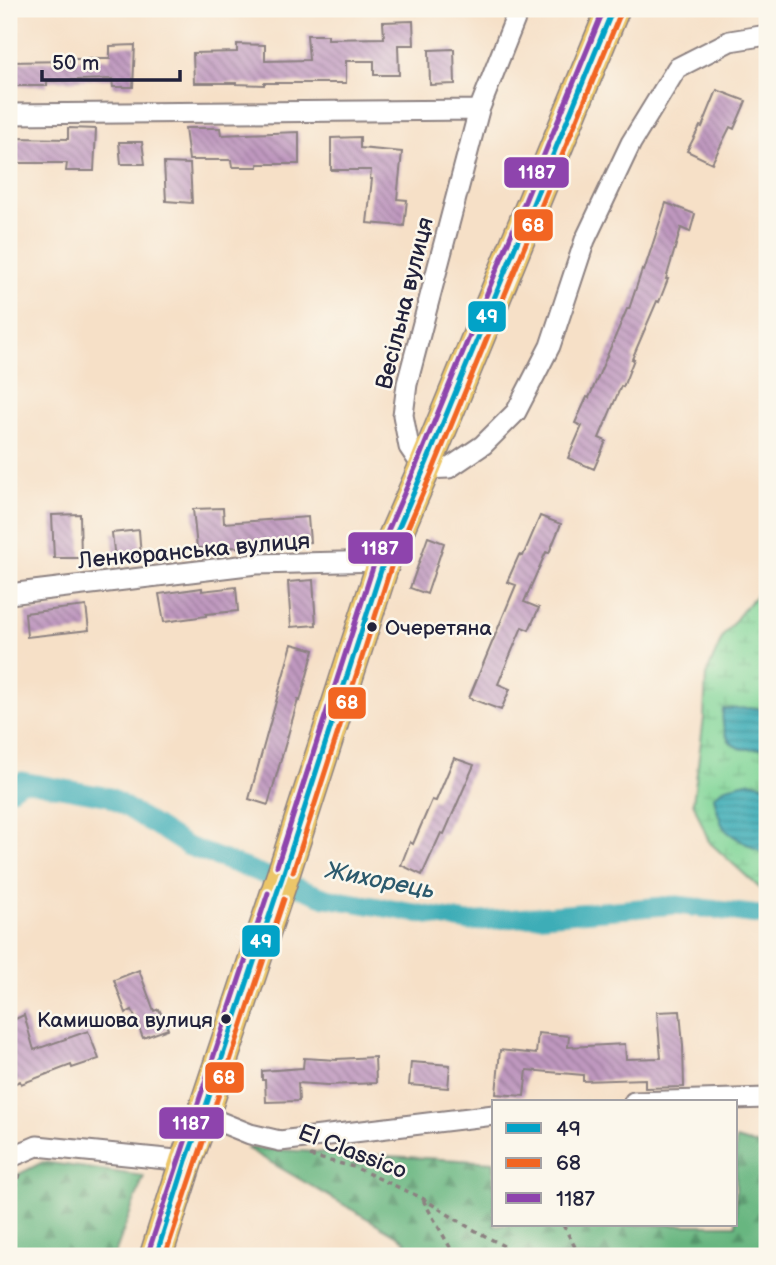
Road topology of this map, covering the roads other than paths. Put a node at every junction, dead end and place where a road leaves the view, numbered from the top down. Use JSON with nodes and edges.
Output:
{"nodes":[{"id":1,"x":519,"y":9,"type":"edge"},
{"id":2,"x":613,"y":9,"type":"edge"},
{"id":3,"x":767,"y":36,"type":"edge"},
{"id":4,"x":479,"y":110,"type":"junction"},
{"id":5,"x":9,"y":114,"type":"edge"},
{"id":6,"x":424,"y":469,"type":"junction"},
{"id":7,"x":384,"y":561,"type":"junction"},
{"id":8,"x":9,"y":594,"type":"edge"},
{"id":9,"x":767,"y":1098,"type":"edge"},
{"id":10,"x":700,"y":1100,"type":"edge"},
{"id":11,"x":203,"y":1115,"type":"junction"},
{"id":12,"x":492,"y":1115,"type":"edge"},
{"id":13,"x":186,"y":1161,"type":"junction"},
{"id":14,"x":15,"y":1165,"type":"edge"},
{"id":15,"x":156,"y":1256,"type":"edge"}],
"edges":[{"from":1,"to":4,"type":"street","name":"Весільна вулиця"},
{"from":2,"to":6,"type":"highway"},
{"from":3,"to":6,"type":"street"},
{"from":4,"to":5,"type":"street"},
{"from":4,"to":6,"type":"street","name":"Весільна вулиця"},
{"from":6,"to":7,"type":"highway"},
{"from":7,"to":8,"type":"street","name":"Ленкоранська вулиця"},
{"from":7,"to":11,"type":"highway"},
{"from":9,"to":10,"type":"street"},
{"from":11,"to":12,"type":"street"},
{"from":11,"to":13,"type":"highway"},
{"from":13,"to":14,"type":"street"},
{"from":13,"to":15,"type":"highway"}]}
